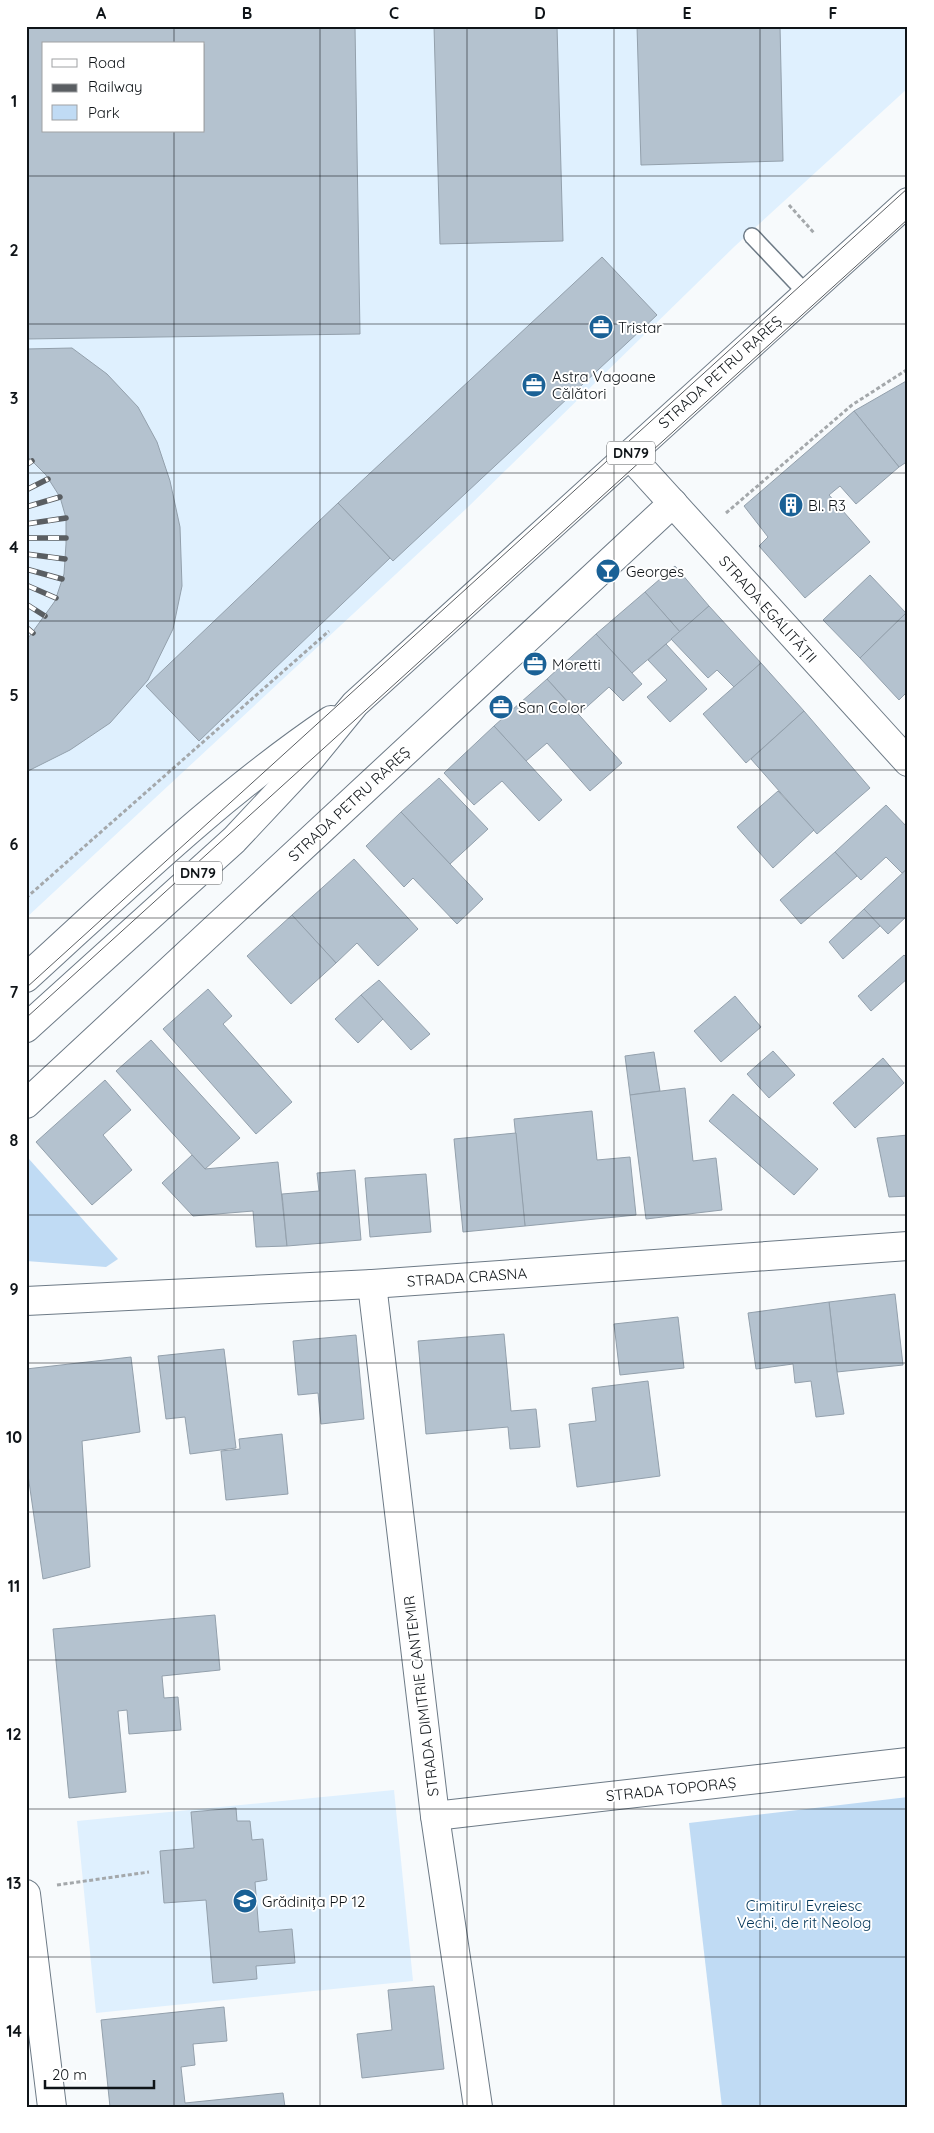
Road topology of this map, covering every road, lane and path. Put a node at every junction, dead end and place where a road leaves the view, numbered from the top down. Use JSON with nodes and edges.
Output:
{"nodes":[{"id":1,"x":908,"y":202,"type":"edge"},
{"id":2,"x":789,"y":205,"type":"dead end"},
{"id":3,"x":815,"y":234,"type":"dead end"},
{"id":4,"x":752,"y":236,"type":"dead end"},
{"id":5,"x":806,"y":293,"type":"junction"},
{"id":6,"x":908,"y":369,"type":"edge"},
{"id":7,"x":629,"y":455,"type":"junction"},
{"id":8,"x":673,"y":503,"type":"junction"},
{"id":9,"x":726,"y":513,"type":"dead end"},
{"id":10,"x":329,"y":631,"type":"dead end"},
{"id":11,"x":355,"y":704,"type":"junction"},
{"id":12,"x":908,"y":762,"type":"edge"},
{"id":13,"x":26,"y":898,"type":"edge"},
{"id":14,"x":26,"y":978,"type":"edge"},
{"id":15,"x":26,"y":1028,"type":"edge"},
{"id":16,"x":26,"y":1104,"type":"edge"},
{"id":17,"x":908,"y":1246,"type":"edge"},
{"id":18,"x":372,"y":1284,"type":"junction"},
{"id":19,"x":26,"y":1301,"type":"edge"},
{"id":20,"x":908,"y":1762,"type":"edge"},
{"id":21,"x":435,"y":1816,"type":"junction"},
{"id":22,"x":150,"y":1872,"type":"dead end"},
{"id":23,"x":55,"y":1886,"type":"dead end"},
{"id":24,"x":26,"y":1894,"type":"edge"},
{"id":25,"x":36,"y":2060,"type":"edge"},
{"id":26,"x":52,"y":2107,"type":"edge"},
{"id":27,"x":478,"y":2107,"type":"edge"}],
"edges":[{"from":1,"to":5,"type":"street","name":"STRADA PETRU RAREȘ","number":"DN79"},
{"from":2,"to":3,"type":"path"},
{"from":4,"to":5,"type":"lane"},
{"from":5,"to":7,"type":"street","name":"STRADA PETRU RAREȘ","number":"DN79"},
{"from":6,"to":9,"type":"path"},
{"from":7,"to":8,"type":"street","name":"STRADA EGALITĂȚII"},
{"from":7,"to":11,"type":"street","name":"STRADA PETRU RAREȘ","number":"DN79"},
{"from":8,"to":12,"type":"street","name":"STRADA EGALITĂȚII"},
{"from":8,"to":16,"type":"street","name":"STRADA PETRU RAREȘ"},
{"from":10,"to":13,"type":"path"},
{"from":11,"to":14,"type":"street","name":"STRADA PETRU RAREȘ","number":"DN79"},
{"from":11,"to":15,"type":"street","name":"STRADA PETRU RAREȘ","number":"DN79"},
{"from":17,"to":18,"type":"street","name":"STRADA CRASNA"},
{"from":18,"to":19,"type":"street","name":"STRADA CRASNA"},
{"from":18,"to":21,"type":"street","name":"STRADA DIMITRIE CANTEMIR"},
{"from":20,"to":21,"type":"street","name":"STRADA TOPORAȘ"},
{"from":21,"to":27,"type":"street","name":"STRADA DIMITRIE CANTEMIR"},
{"from":22,"to":23,"type":"path"},
{"from":24,"to":25,"type":"street"},
{"from":25,"to":26,"type":"street"}]}
